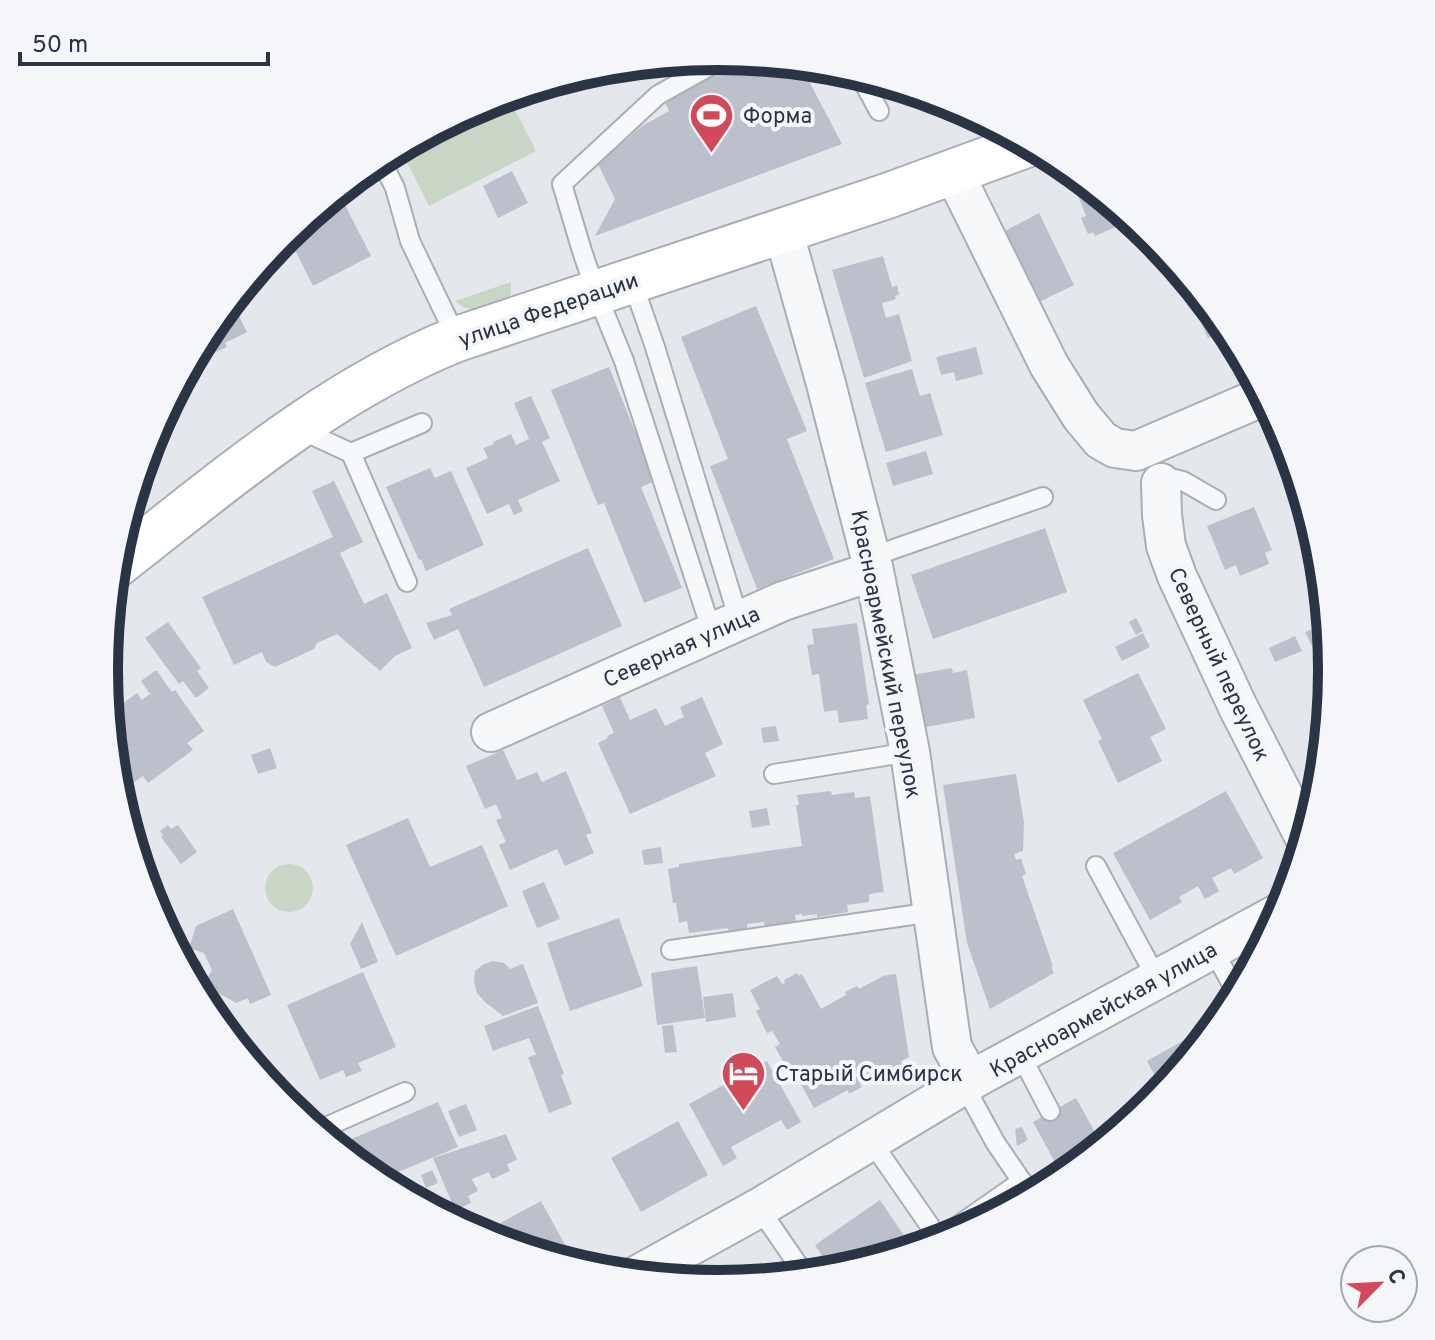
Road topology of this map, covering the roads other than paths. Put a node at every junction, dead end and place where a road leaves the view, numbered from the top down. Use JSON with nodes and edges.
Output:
{"nodes":[{"id":1,"x":702,"y":70,"type":"edge"},
{"id":2,"x":867,"y":89,"type":"edge"},
{"id":3,"x":879,"y":111,"type":"dead end"},
{"id":4,"x":1016,"y":149,"type":"edge"},
{"id":5,"x":386,"y":170,"type":"edge"},
{"id":6,"x":954,"y":173,"type":"junction"},
{"id":7,"x":783,"y":230,"type":"junction"},
{"id":8,"x":614,"y":286,"type":"junction"},
{"id":9,"x":457,"y":339,"type":"junction"},
{"id":10,"x":1254,"y":400,"type":"edge"},
{"id":11,"x":422,"y":423,"type":"dead end"},
{"id":12,"x":296,"y":428,"type":"junction"},
{"id":13,"x":351,"y":453,"type":"junction"},
{"id":14,"x":1161,"y":483,"type":"joint"},
{"id":15,"x":1043,"y":497,"type":"dead end"},
{"id":16,"x":1216,"y":500,"type":"dead end"},
{"id":17,"x":129,"y":555,"type":"edge"},
{"id":18,"x":872,"y":564,"type":"junction"},
{"id":19,"x":407,"y":582,"type":"dead end"},
{"id":20,"x":726,"y":626,"type":"junction"},
{"id":21,"x":491,"y":732,"type":"dead end"},
{"id":22,"x":910,"y":752,"type":"junction"},
{"id":23,"x":774,"y":774,"type":"dead end"},
{"id":24,"x":1297,"y":823,"type":"edge"},
{"id":25,"x":1096,"y":866,"type":"dead end"},
{"id":26,"x":933,"y":912,"type":"junction"},
{"id":27,"x":1262,"y":922,"type":"edge"},
{"id":28,"x":1213,"y":949,"type":"junction"},
{"id":29,"x":671,"y":950,"type":"dead end"},
{"id":30,"x":1157,"y":979,"type":"junction"},
{"id":31,"x":1230,"y":981,"type":"edge"},
{"id":32,"x":1020,"y":1054,"type":"junction"},
{"id":33,"x":967,"y":1083,"type":"junction"},
{"id":34,"x":405,"y":1092,"type":"dead end"},
{"id":35,"x":1050,"y":1111,"type":"dead end"},
{"id":36,"x":328,"y":1126,"type":"edge"},
{"id":37,"x":871,"y":1141,"type":"junction"},
{"id":38,"x":1024,"y":1185,"type":"edge"},
{"id":39,"x":759,"y":1208,"type":"junction"},
{"id":40,"x":932,"y":1230,"type":"edge"},
{"id":41,"x":798,"y":1265,"type":"edge"},
{"id":42,"x":653,"y":1266,"type":"edge"}],
"edges":[{"from":1,"to":8,"type":"lane"},
{"from":2,"to":3,"type":"lane"},
{"from":4,"to":6,"type":"main road","name":"улица Федерации"},
{"from":5,"to":9,"type":"lane"},
{"from":6,"to":7,"type":"main road","name":"улица Федерации"},
{"from":6,"to":10,"type":"street"},
{"from":7,"to":8,"type":"main road","name":"улица Федерации"},
{"from":7,"to":18,"type":"street","name":"Красноармейский переулок"},
{"from":8,"to":9,"type":"main road","name":"улица Федерации"},
{"from":8,"to":20,"type":"lane"},
{"from":8,"to":20,"type":"lane"},
{"from":9,"to":12,"type":"main road","name":"улица Федерации"},
{"from":11,"to":13,"type":"lane"},
{"from":12,"to":13,"type":"lane"},
{"from":12,"to":17,"type":"main road","name":"улица Федерации"},
{"from":13,"to":19,"type":"lane"},
{"from":14,"to":16,"type":"lane"},
{"from":14,"to":24,"type":"street","name":"Северный переулок"},
{"from":15,"to":18,"type":"lane"},
{"from":18,"to":20,"type":"street","name":"Северная улица"},
{"from":18,"to":22,"type":"street","name":"Красноармейский переулок"},
{"from":20,"to":21,"type":"street","name":"Северная улица"},
{"from":22,"to":23,"type":"lane"},
{"from":22,"to":26,"type":"street","name":"Красноармейский переулок"},
{"from":25,"to":30,"type":"lane"},
{"from":26,"to":29,"type":"lane"},
{"from":26,"to":33,"type":"street","name":"Красноармейский переулок"},
{"from":27,"to":28,"type":"street","name":"Красноармейская улица"},
{"from":28,"to":30,"type":"street","name":"Красноармейская улица"},
{"from":28,"to":31,"type":"lane"},
{"from":30,"to":32,"type":"street","name":"Красноармейская улица"},
{"from":32,"to":33,"type":"street","name":"Красноармейская улица"},
{"from":32,"to":35,"type":"lane"},
{"from":33,"to":37,"type":"street","name":"Красноармейская улица"},
{"from":33,"to":38,"type":"lane"},
{"from":34,"to":36,"type":"lane"},
{"from":37,"to":39,"type":"street","name":"Красноармейская улица"},
{"from":37,"to":40,"type":"lane"},
{"from":39,"to":41,"type":"lane"},
{"from":39,"to":42,"type":"street","name":"Красноармейская улица"}]}
